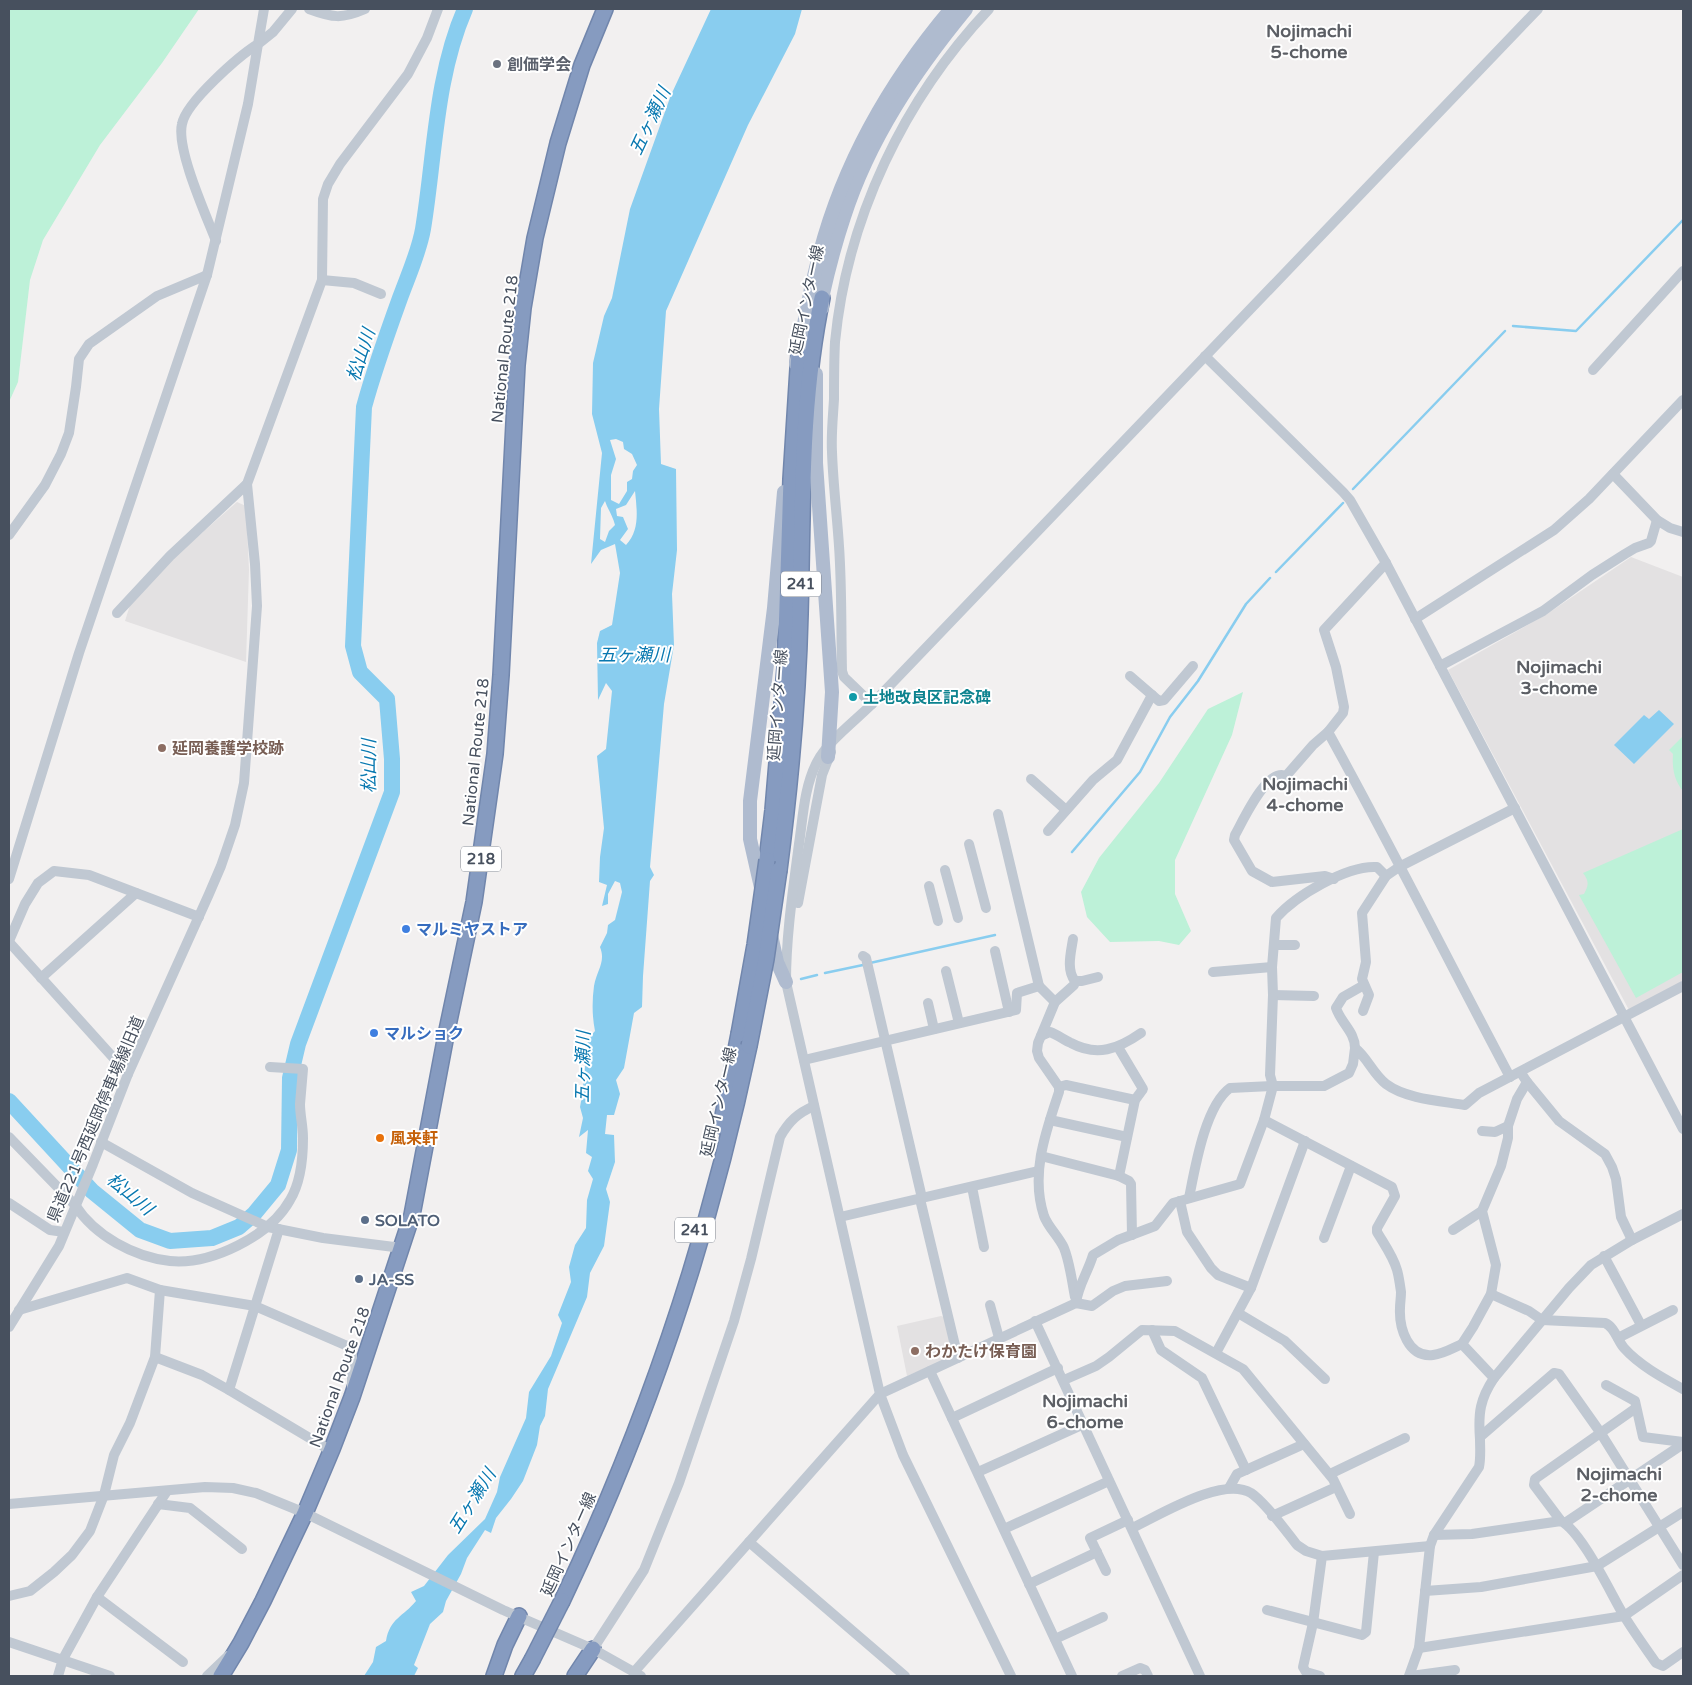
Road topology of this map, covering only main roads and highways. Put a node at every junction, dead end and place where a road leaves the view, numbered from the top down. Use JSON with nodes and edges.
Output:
{"nodes":[{"id":1,"x":605,"y":9,"type":"edge"},
{"id":2,"x":950,"y":9,"type":"edge"},
{"id":3,"x":966,"y":9,"type":"edge"},
{"id":4,"x":822,"y":298,"type":"junction"},
{"id":5,"x":799,"y":353,"type":"junction"},
{"id":6,"x":829,"y":751,"type":"road end"},
{"id":7,"x":786,"y":982,"type":"road end"},
{"id":8,"x":637,"y":1423,"type":"junction"},
{"id":9,"x":519,"y":1616,"type":"road end"},
{"id":10,"x":593,"y":1649,"type":"road end"},
{"id":11,"x":221,"y":1676,"type":"edge"},
{"id":12,"x":494,"y":1676,"type":"edge"},
{"id":13,"x":523,"y":1676,"type":"edge"},
{"id":14,"x":575,"y":1676,"type":"edge"}],
"edges":[{"from":1,"to":11,"type":"highway","name":"National Route 218","number":"218"},
{"from":2,"to":5,"type":"main road","name":"延岡インター線","number":"241"},
{"from":3,"to":4,"type":"main road","name":"延岡インター線","number":"241"},
{"from":4,"to":6,"type":"main road","number":"241"},
{"from":4,"to":8,"type":"highway","name":"延岡インター線","number":"241","bridge":true},
{"from":5,"to":7,"type":"main road","number":"241"},
{"from":5,"to":8,"type":"highway","name":"延岡インター線","number":"241","bridge":true},
{"from":8,"to":13,"type":"highway","name":"延岡インター線","number":"241","bridge":true},
{"from":9,"to":12,"type":"highway"},
{"from":10,"to":14,"type":"highway"}]}
